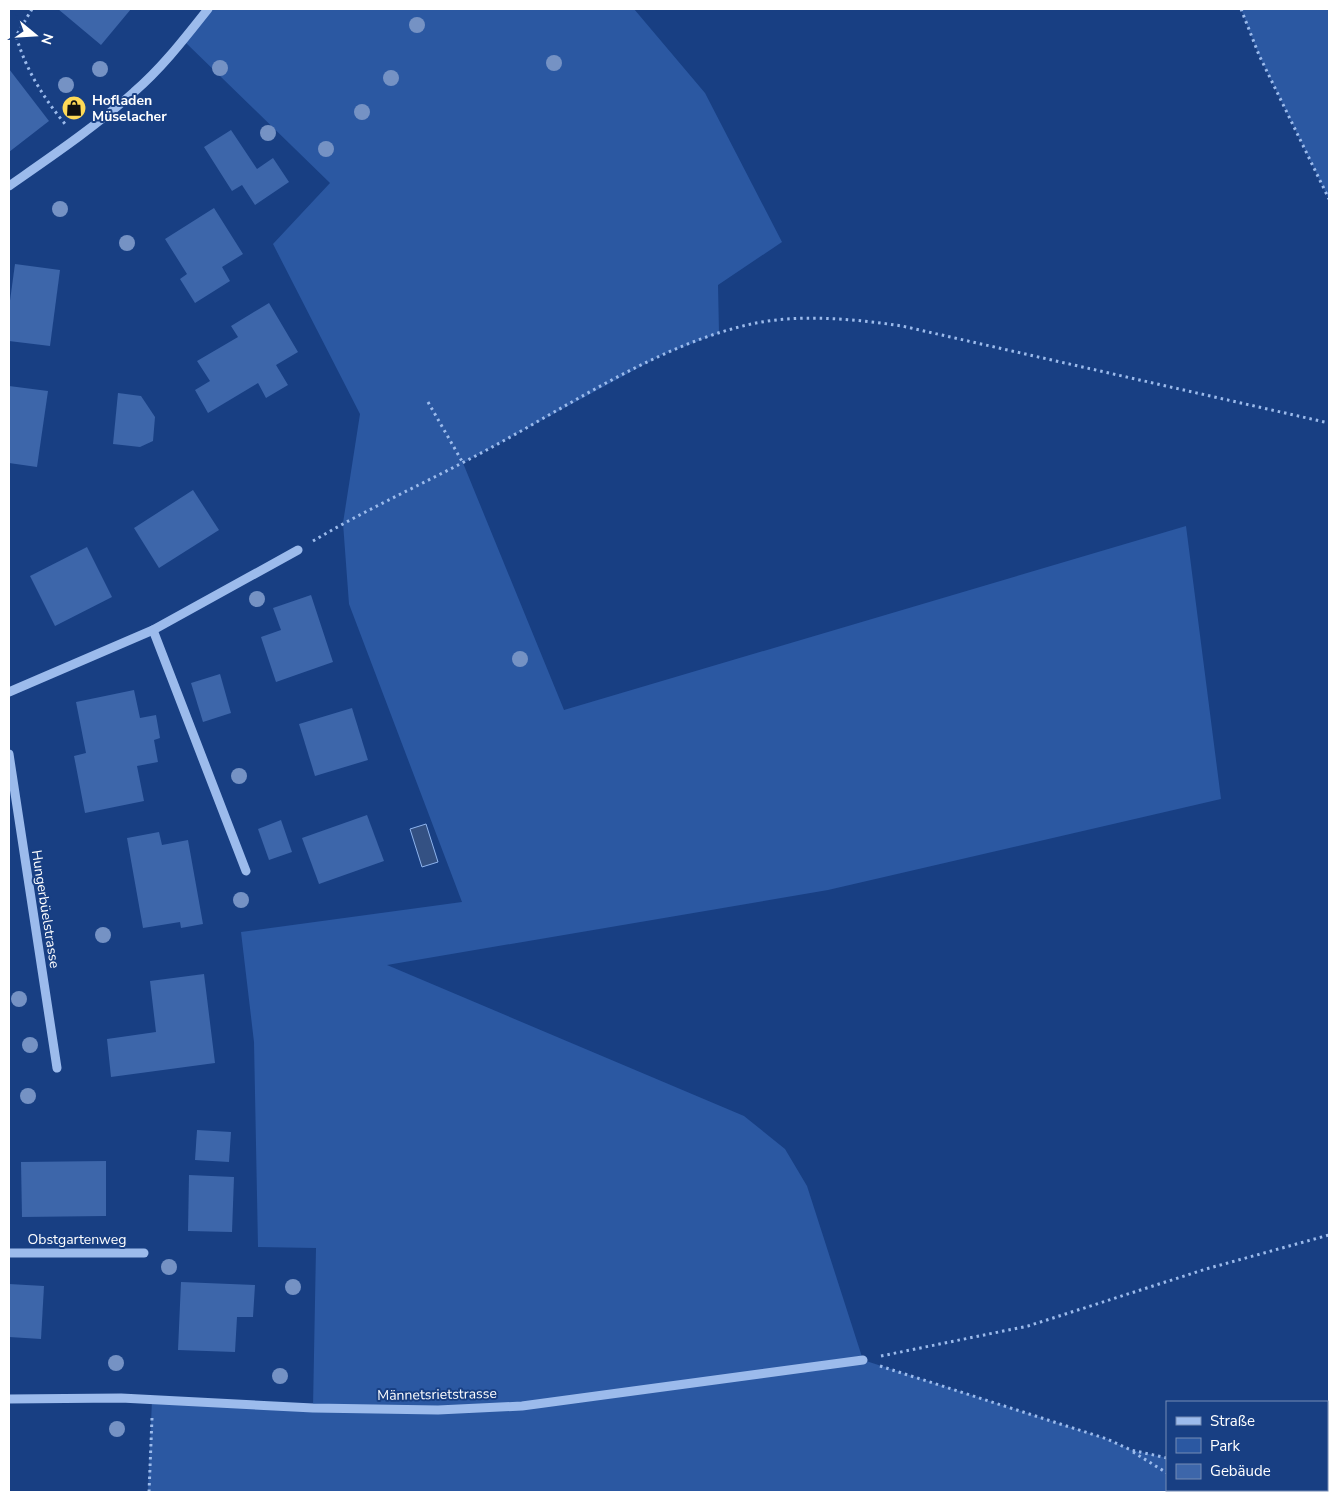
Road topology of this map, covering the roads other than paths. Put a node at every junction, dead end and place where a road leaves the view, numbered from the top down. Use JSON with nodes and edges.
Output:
{"nodes":[{"id":1,"x":208,"y":9,"type":"edge"},
{"id":2,"x":9,"y":186,"type":"edge"},
{"id":3,"x":298,"y":550,"type":"road end"},
{"id":4,"x":153,"y":630,"type":"junction"},
{"id":5,"x":9,"y":692,"type":"edge"},
{"id":6,"x":9,"y":754,"type":"edge"},
{"id":7,"x":246,"y":871,"type":"dead end"},
{"id":8,"x":57,"y":1068,"type":"dead end"},
{"id":9,"x":9,"y":1253,"type":"edge"},
{"id":10,"x":144,"y":1254,"type":"dead end"},
{"id":11,"x":863,"y":1360,"type":"road end"},
{"id":12,"x":9,"y":1400,"type":"edge"}],
"edges":[{"from":1,"to":2,"type":"street"},
{"from":3,"to":4,"type":"street"},
{"from":4,"to":5,"type":"street"},
{"from":4,"to":7,"type":"street"},
{"from":6,"to":8,"type":"street","name":"Hungerbüelstrasse"},
{"from":9,"to":10,"type":"street","name":"Obstgartenweg"},
{"from":11,"to":12,"type":"street","name":"Männetsrietstrasse"}]}
